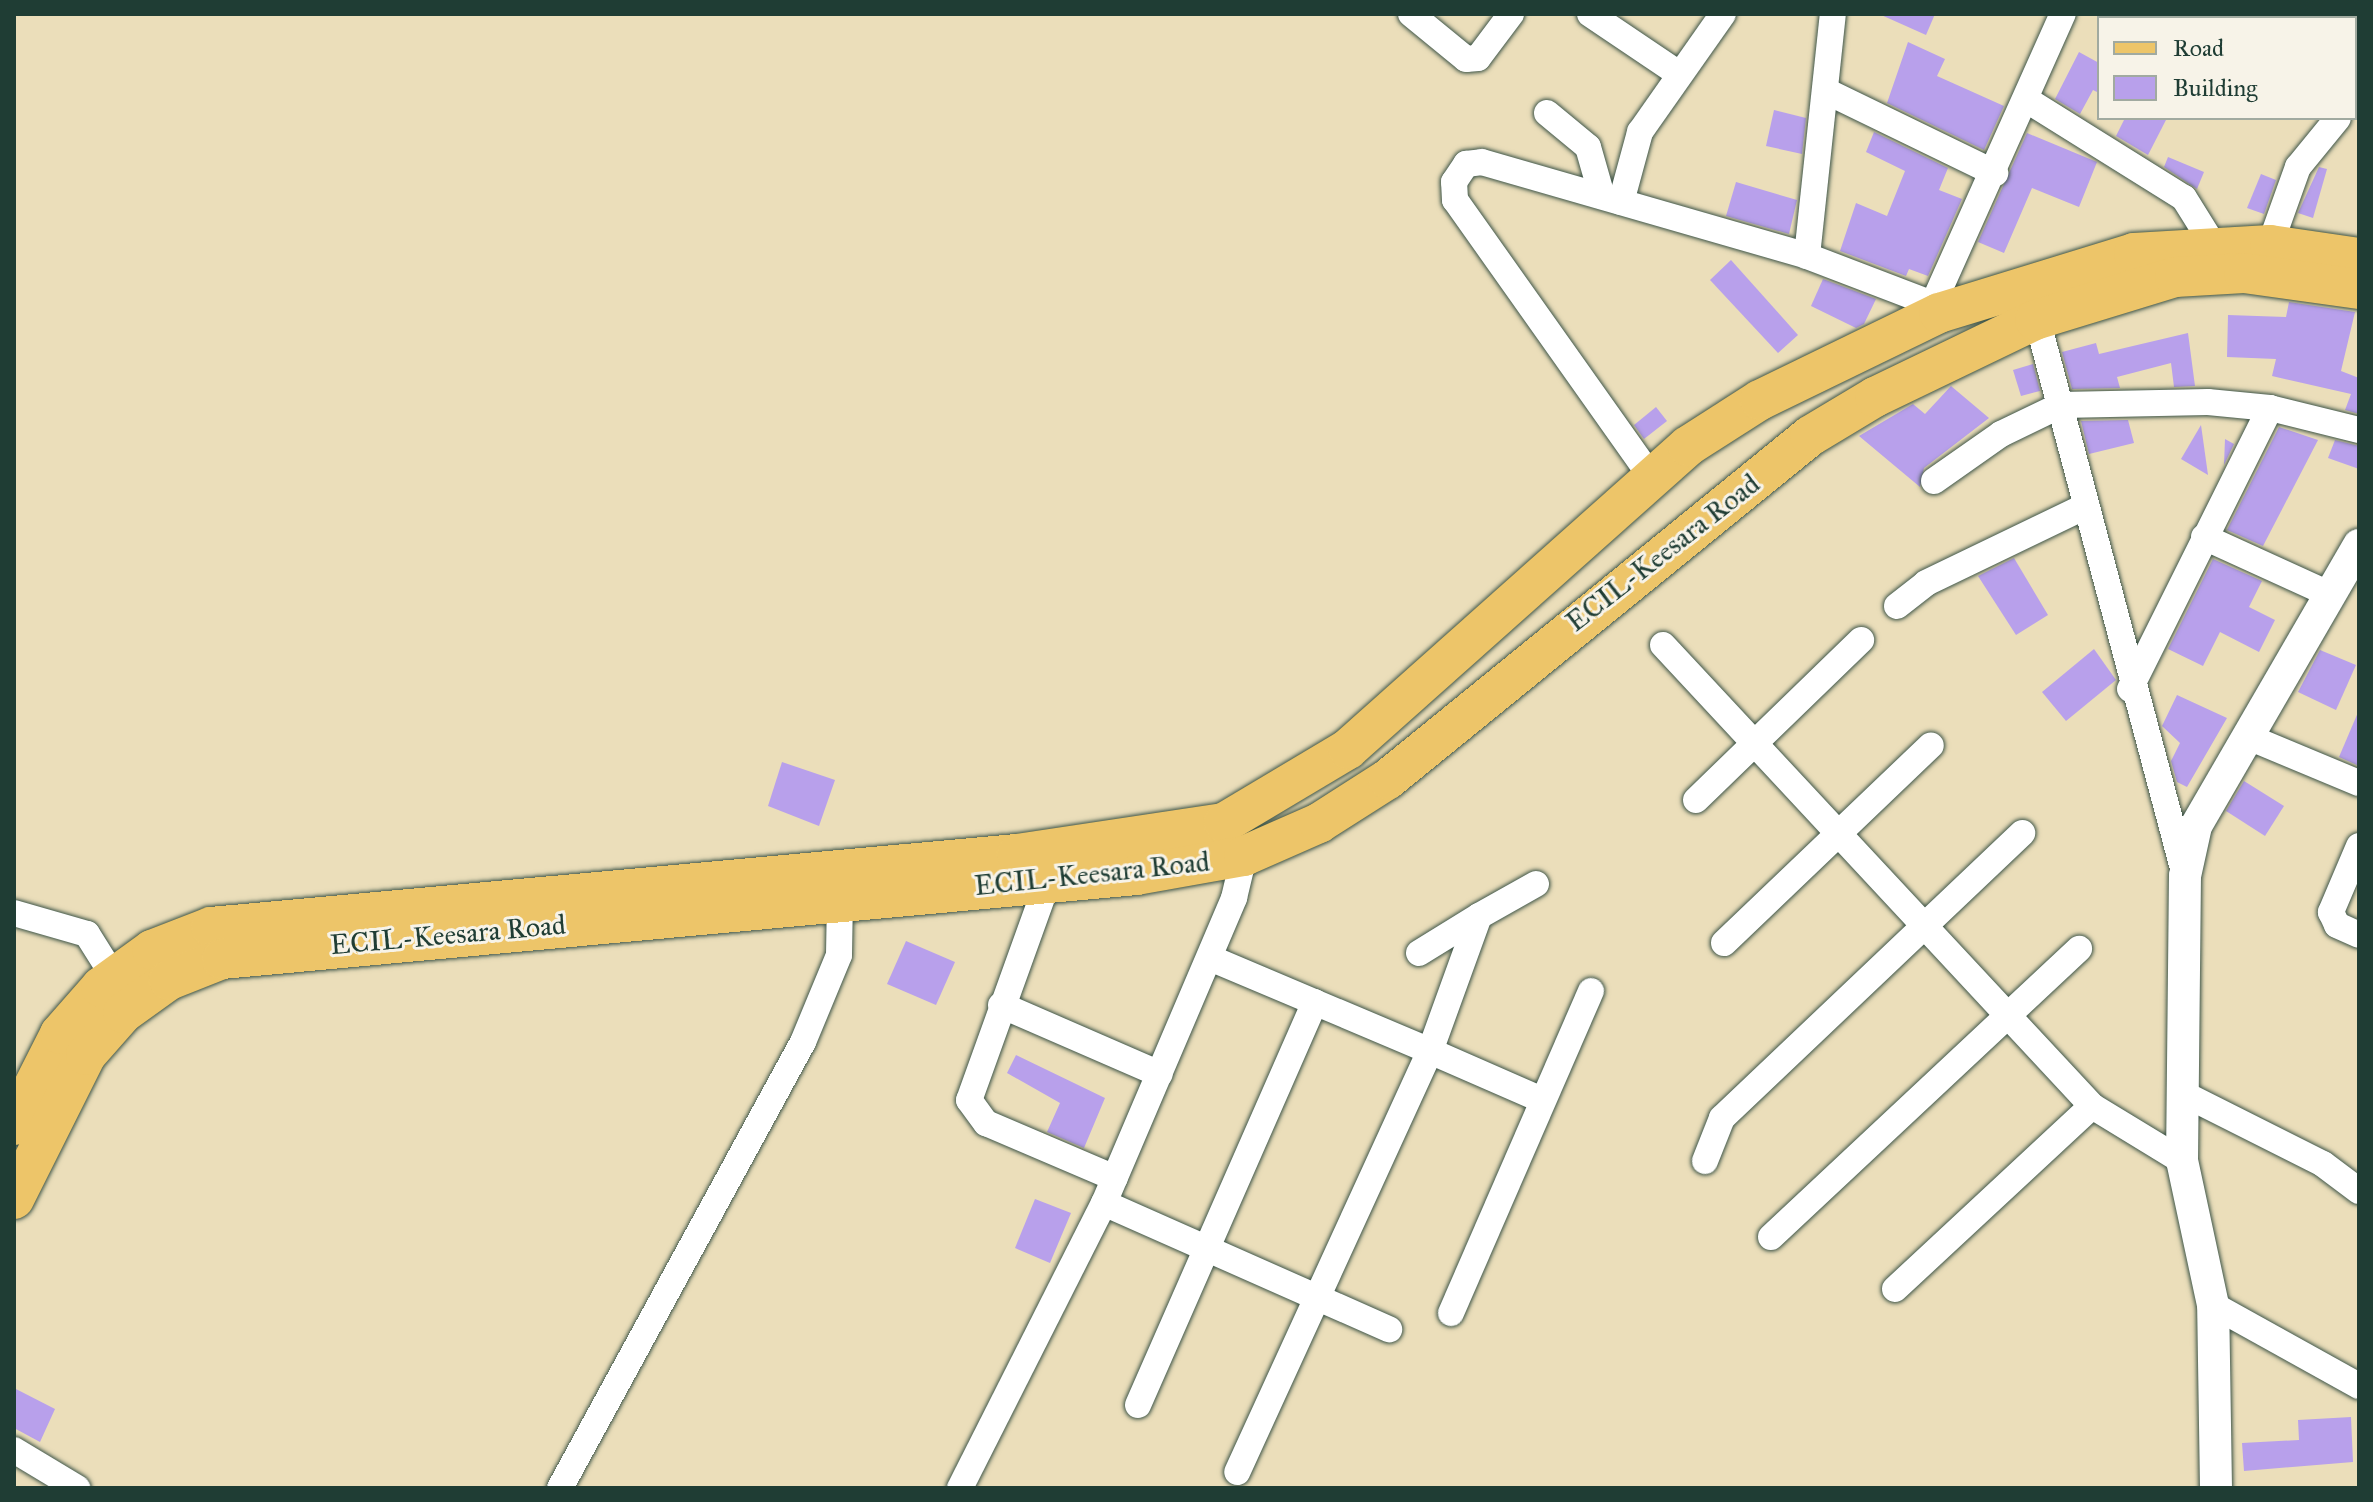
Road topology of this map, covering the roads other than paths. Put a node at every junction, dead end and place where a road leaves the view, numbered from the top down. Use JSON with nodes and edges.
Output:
{"nodes":[{"id":1,"x":1411,"y":14,"type":"edge"},
{"id":2,"x":1511,"y":14,"type":"edge"},
{"id":3,"x":1723,"y":14,"type":"edge"},
{"id":4,"x":1833,"y":14,"type":"edge"},
{"id":5,"x":2063,"y":14,"type":"edge"},
{"id":6,"x":1604,"y":18,"type":"edge"},
{"id":7,"x":1679,"y":74,"type":"junction"},
{"id":8,"x":1828,"y":92,"type":"junction"},
{"id":9,"x":2027,"y":100,"type":"junction"},
{"id":10,"x":1547,"y":113,"type":"dead end"},
{"id":11,"x":2336,"y":120,"type":"edge"},
{"id":12,"x":1995,"y":173,"type":"junction"},
{"id":13,"x":1611,"y":199,"type":"junction"},
{"id":14,"x":2270,"y":245,"type":"junction"},
{"id":15,"x":2214,"y":246,"type":"junction"},
{"id":16,"x":1807,"y":256,"type":"junction"},
{"id":17,"x":2359,"y":258,"type":"edge"},
{"id":18,"x":2359,"y":289,"type":"edge"},
{"id":19,"x":1936,"y":308,"type":"junction"},
{"id":20,"x":2037,"y":319,"type":"junction"},
{"id":21,"x":2061,"y":405,"type":"junction"},
{"id":22,"x":2270,"y":408,"type":"junction"},
{"id":23,"x":2359,"y":430,"type":"edge"},
{"id":24,"x":1652,"y":478,"type":"junction"},
{"id":25,"x":1934,"y":481,"type":"dead end"},
{"id":26,"x":2086,"y":506,"type":"junction"},
{"id":27,"x":2204,"y":537,"type":"junction"},
{"id":28,"x":2359,"y":545,"type":"edge"},
{"id":29,"x":2327,"y":593,"type":"junction"},
{"id":30,"x":1897,"y":606,"type":"dead end"},
{"id":31,"x":1861,"y":640,"type":"dead end"},
{"id":32,"x":1663,"y":645,"type":"dead end"},
{"id":33,"x":2130,"y":689,"type":"junction"},
{"id":34,"x":2246,"y":736,"type":"junction"},
{"id":35,"x":1756,"y":741,"type":"junction"},
{"id":36,"x":1931,"y":745,"type":"dead end"},
{"id":37,"x":2359,"y":783,"type":"edge"},
{"id":38,"x":1696,"y":800,"type":"dead end"},
{"id":39,"x":2022,"y":833,"type":"dead end"},
{"id":40,"x":1840,"y":836,"type":"junction"},
{"id":41,"x":2359,"y":846,"type":"edge"},
{"id":42,"x":1244,"y":856,"type":"junction"},
{"id":43,"x":1037,"y":867,"type":"junction"},
{"id":44,"x":2185,"y":876,"type":"junction"},
{"id":45,"x":1536,"y":884,"type":"dead end"},
{"id":46,"x":840,"y":899,"type":"junction"},
{"id":47,"x":14,"y":913,"type":"edge"},
{"id":48,"x":1479,"y":916,"type":"junction"},
{"id":49,"x":1925,"y":928,"type":"junction"},
{"id":50,"x":2359,"y":935,"type":"edge"},
{"id":51,"x":1724,"y":943,"type":"dead end"},
{"id":52,"x":2079,"y":949,"type":"dead end"},
{"id":53,"x":1419,"y":953,"type":"dead end"},
{"id":54,"x":1210,"y":958,"type":"junction"},
{"id":55,"x":114,"y":977,"type":"junction"},
{"id":56,"x":1591,"y":991,"type":"dead end"},
{"id":57,"x":1315,"y":1002,"type":"junction"},
{"id":58,"x":1001,"y":1005,"type":"junction"},
{"id":59,"x":2008,"y":1018,"type":"junction"},
{"id":60,"x":1430,"y":1051,"type":"junction"},
{"id":61,"x":1160,"y":1074,"type":"junction"},
{"id":62,"x":2182,"y":1093,"type":"junction"},
{"id":63,"x":1542,"y":1100,"type":"junction"},
{"id":64,"x":2092,"y":1106,"type":"junction"},
{"id":65,"x":14,"y":1125,"type":"edge"},
{"id":66,"x":1705,"y":1161,"type":"dead end"},
{"id":67,"x":2182,"y":1161,"type":"junction"},
{"id":68,"x":1115,"y":1178,"type":"junction"},
{"id":69,"x":2359,"y":1191,"type":"edge"},
{"id":70,"x":14,"y":1199,"type":"edge"},
{"id":71,"x":1104,"y":1203,"type":"junction"},
{"id":72,"x":1771,"y":1237,"type":"dead end"},
{"id":73,"x":1207,"y":1249,"type":"junction"},
{"id":74,"x":1895,"y":1289,"type":"dead end"},
{"id":75,"x":1315,"y":1298,"type":"junction"},
{"id":76,"x":2213,"y":1305,"type":"junction"},
{"id":77,"x":1451,"y":1313,"type":"dead end"},
{"id":78,"x":1389,"y":1329,"type":"dead end"},
{"id":79,"x":2359,"y":1386,"type":"edge"},
{"id":80,"x":1138,"y":1405,"type":"dead end"},
{"id":81,"x":14,"y":1450,"type":"edge"},
{"id":82,"x":1237,"y":1472,"type":"dead end"},
{"id":83,"x":77,"y":1488,"type":"edge"},
{"id":84,"x":560,"y":1488,"type":"edge"},
{"id":85,"x":960,"y":1488,"type":"edge"},
{"id":86,"x":2216,"y":1488,"type":"edge"}],
"edges":[{"from":1,"to":2,"type":"street"},
{"from":3,"to":7,"type":"street"},
{"from":4,"to":8,"type":"street"},
{"from":5,"to":9,"type":"street"},
{"from":6,"to":7,"type":"street"},
{"from":7,"to":13,"type":"street"},
{"from":8,"to":12,"type":"street"},
{"from":8,"to":16,"type":"street"},
{"from":9,"to":12,"type":"street"},
{"from":9,"to":15,"type":"street"},
{"from":10,"to":13,"type":"street"},
{"from":11,"to":14,"type":"street"},
{"from":12,"to":19,"type":"street"},
{"from":13,"to":16,"type":"street"},
{"from":13,"to":24,"type":"street"},
{"from":14,"to":15,"type":"main road","name":"ECIL-Keesara Road"},
{"from":14,"to":17,"type":"main road","name":"ECIL-Keesara Road"},
{"from":15,"to":19,"type":"main road","name":"ECIL-Keesara Road"},
{"from":16,"to":19,"type":"street"},
{"from":18,"to":20,"type":"main road","name":"ECIL-Keesara Road"},
{"from":19,"to":24,"type":"main road","name":"ECIL-Keesara Road"},
{"from":20,"to":21,"type":"street"},
{"from":20,"to":42,"type":"main road","name":"ECIL-Keesara Road"},
{"from":21,"to":22,"type":"street"},
{"from":21,"to":25,"type":"street"},
{"from":21,"to":26,"type":"street"},
{"from":22,"to":23,"type":"street"},
{"from":22,"to":27,"type":"street"},
{"from":24,"to":43,"type":"main road","name":"ECIL-Keesara Road"},
{"from":26,"to":30,"type":"street"},
{"from":26,"to":33,"type":"street"},
{"from":27,"to":29,"type":"street"},
{"from":27,"to":33,"type":"street"},
{"from":28,"to":29,"type":"street"},
{"from":29,"to":34,"type":"street"},
{"from":31,"to":35,"type":"street"},
{"from":32,"to":35,"type":"street"},
{"from":33,"to":44,"type":"street"},
{"from":34,"to":37,"type":"street"},
{"from":34,"to":44,"type":"street"},
{"from":35,"to":38,"type":"street"},
{"from":35,"to":40,"type":"street"},
{"from":36,"to":40,"type":"street"},
{"from":39,"to":49,"type":"street"},
{"from":40,"to":49,"type":"street"},
{"from":40,"to":51,"type":"street"},
{"from":41,"to":50,"type":"street"},
{"from":42,"to":43,"type":"main road","name":"ECIL-Keesara Road"},
{"from":42,"to":54,"type":"street"},
{"from":43,"to":46,"type":"main road","name":"ECIL-Keesara Road"},
{"from":43,"to":55,"type":"main road","name":"ECIL-Keesara Road"},
{"from":43,"to":58,"type":"street"},
{"from":44,"to":62,"type":"street"},
{"from":45,"to":48,"type":"street"},
{"from":46,"to":70,"type":"main road","name":"ECIL-Keesara Road"},
{"from":46,"to":84,"type":"street"},
{"from":47,"to":55,"type":"street"},
{"from":48,"to":53,"type":"street"},
{"from":48,"to":60,"type":"street"},
{"from":49,"to":59,"type":"street"},
{"from":49,"to":66,"type":"street"},
{"from":52,"to":59,"type":"street"},
{"from":54,"to":57,"type":"street"},
{"from":54,"to":61,"type":"street"},
{"from":55,"to":65,"type":"main road","name":"ECIL-Keesara Road"},
{"from":56,"to":63,"type":"street"},
{"from":57,"to":60,"type":"street"},
{"from":57,"to":73,"type":"street"},
{"from":58,"to":61,"type":"street"},
{"from":58,"to":68,"type":"street"},
{"from":59,"to":64,"type":"street"},
{"from":59,"to":72,"type":"street"},
{"from":60,"to":63,"type":"street"},
{"from":60,"to":75,"type":"street"},
{"from":61,"to":68,"type":"street"},
{"from":62,"to":67,"type":"street"},
{"from":62,"to":69,"type":"street"},
{"from":63,"to":77,"type":"street"},
{"from":64,"to":67,"type":"street"},
{"from":64,"to":74,"type":"street"},
{"from":67,"to":76,"type":"street"},
{"from":68,"to":71,"type":"street"},
{"from":71,"to":73,"type":"street"},
{"from":71,"to":85,"type":"street"},
{"from":73,"to":75,"type":"street"},
{"from":73,"to":80,"type":"street"},
{"from":75,"to":78,"type":"street"},
{"from":75,"to":82,"type":"street"},
{"from":76,"to":79,"type":"street"},
{"from":76,"to":86,"type":"street"},
{"from":81,"to":83,"type":"street"}]}
